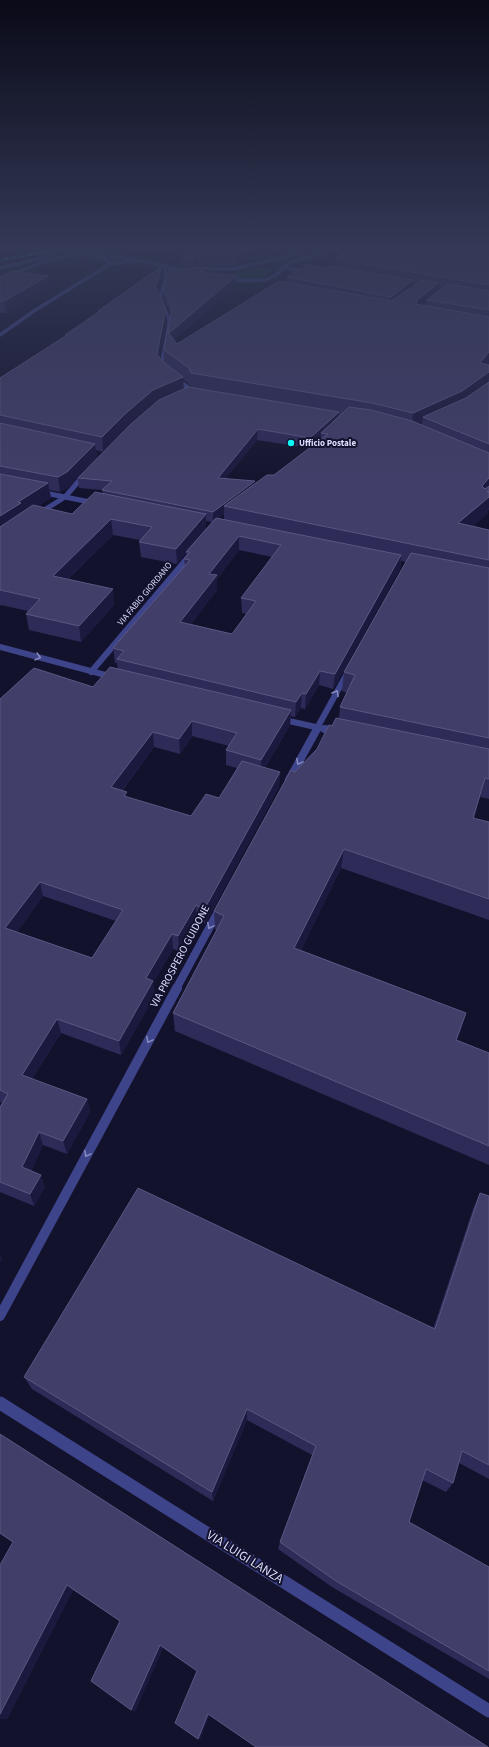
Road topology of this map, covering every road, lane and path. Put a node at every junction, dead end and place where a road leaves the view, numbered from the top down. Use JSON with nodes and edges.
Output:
{"nodes":[{"id":1,"x":167,"y":330,"type":"edge"},
{"id":2,"x":166,"y":372,"type":"edge"},
{"id":3,"x":170,"y":376,"type":"edge"},
{"id":4,"x":195,"y":393,"type":"edge"},
{"id":5,"x":89,"y":471,"type":"edge"},
{"id":6,"x":37,"y":491,"type":"edge"},
{"id":7,"x":65,"y":497,"type":"junction"},
{"id":8,"x":104,"y":505,"type":"edge"},
{"id":9,"x":33,"y":518,"type":"edge"},
{"id":10,"x":193,"y":552,"type":"edge"},
{"id":11,"x":0,"y":647,"type":"edge"},
{"id":12,"x":352,"y":663,"type":"edge"},
{"id":13,"x":91,"y":672,"type":"junction"},
{"id":14,"x":121,"y":679,"type":"edge"},
{"id":15,"x":272,"y":717,"type":"edge"},
{"id":16,"x":318,"y":728,"type":"junction"},
{"id":17,"x":341,"y":733,"type":"edge"},
{"id":18,"x":284,"y":790,"type":"edge"},
{"id":19,"x":224,"y":901,"type":"edge"},
{"id":20,"x":0,"y":1316,"type":"edge"},
{"id":21,"x":0,"y":1403,"type":"edge"},
{"id":22,"x":489,"y":1711,"type":"edge"}],
"edges":[{"from":1,"to":2,"type":"street"},
{"from":3,"to":4,"type":"street"},
{"from":5,"to":7,"type":"street"},
{"from":6,"to":7,"type":"street"},
{"from":7,"to":8,"type":"street"},
{"from":7,"to":9,"type":"street"},
{"from":10,"to":13,"type":"street","name":"VIA FABIO GIORDANO"},
{"from":11,"to":13,"type":"street","one_way":true},
{"from":16,"to":12,"type":"street","one_way":true},
{"from":13,"to":14,"type":"street"},
{"from":15,"to":16,"type":"street"},
{"from":16,"to":17,"type":"street"},
{"from":16,"to":18,"type":"street","one_way":true},
{"from":19,"to":20,"type":"street","name":"VIA PROSPERO GUIDONE","one_way":true},
{"from":21,"to":22,"type":"street","name":"VIA LUIGI LANZA"}]}
